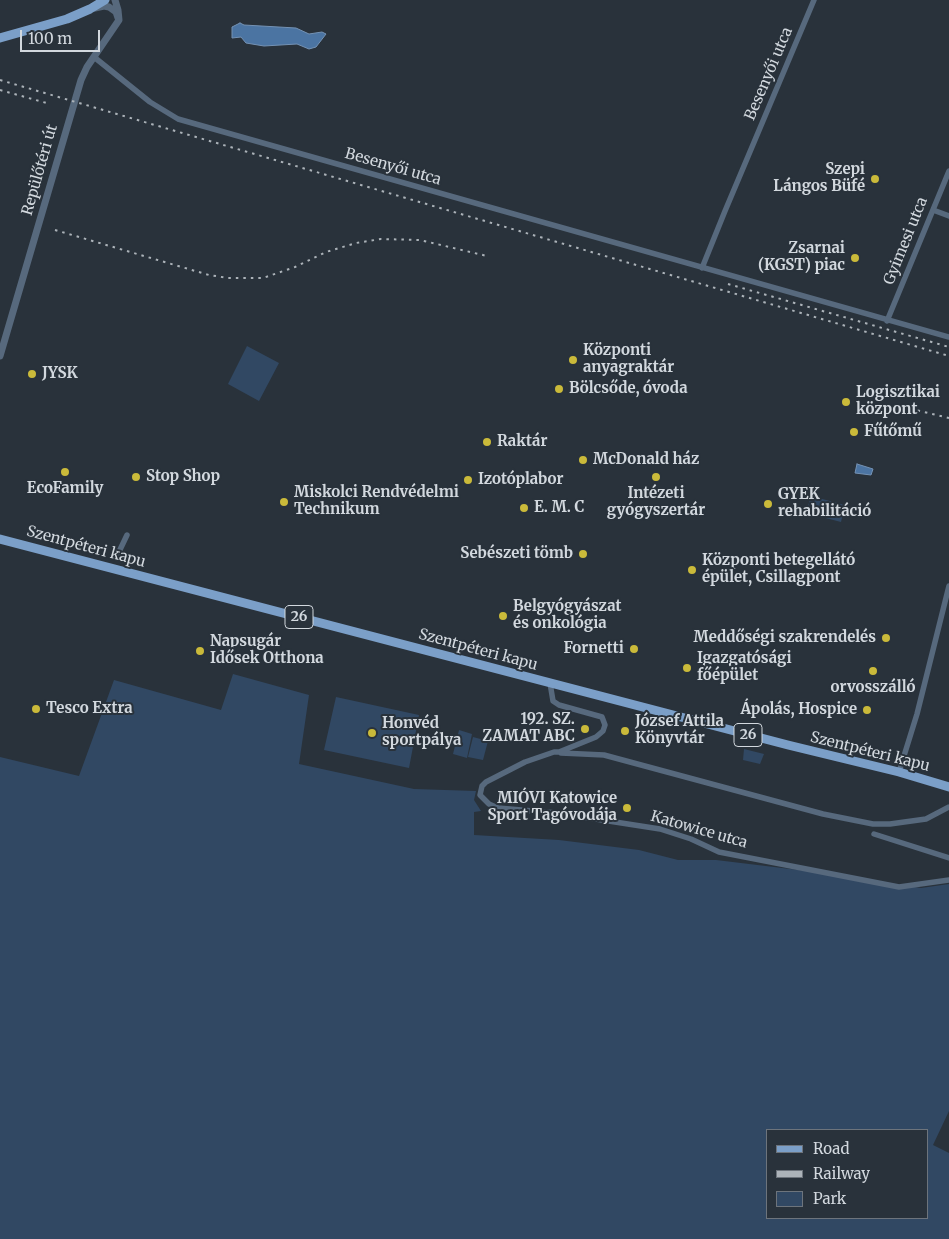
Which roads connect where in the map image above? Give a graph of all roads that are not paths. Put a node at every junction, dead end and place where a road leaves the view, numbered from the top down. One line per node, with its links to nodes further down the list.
1 (104, 0): 4 (main road)
2 (115, 0): 5 (street)
3 (814, 0): 11 (street, Besenyői utca)
4 (82, 13): 5 (street); 6 (main road)
5 (119, 20): 7 (street, Repülőtéri út)
6 (0, 38)
7 (94, 56): 11 (street, Besenyői utca); 14 (street, Repülőtéri út)
8 (949, 171): 9 (street, Gyimesi utca)
9 (933, 210): 10 (street); 12 (street, Gyimesi utca)
10 (949, 216)
11 (702, 268): 12 (street, Besenyői utca)
12 (887, 321): 13 (street, Besenyői utca)
13 (949, 336)
14 (0, 356)
15 (128, 534): 17 (street)
16 (0, 539): 19 (main road, Szentpéteri kapu / 26)
17 (117, 556)
18 (949, 586): 23 (street)
19 (550, 683): 20 (street, Katowice utca); 23 (main road, Szentpéteri kapu / 26)
20 (587, 740): 21 (street, Katowice utca); 22 (street)
21 (559, 752): 22 (street, Katowice utca); 28 (street, Katowice utca)
22 (588, 754): 25 (street, Katowice utca)
23 (899, 772): 24 (main road, Szentpéteri kapu / 26)
24 (949, 787)
25 (949, 807)
26 (874, 834): 27 (street)
27 (949, 858)
28 (949, 880)

